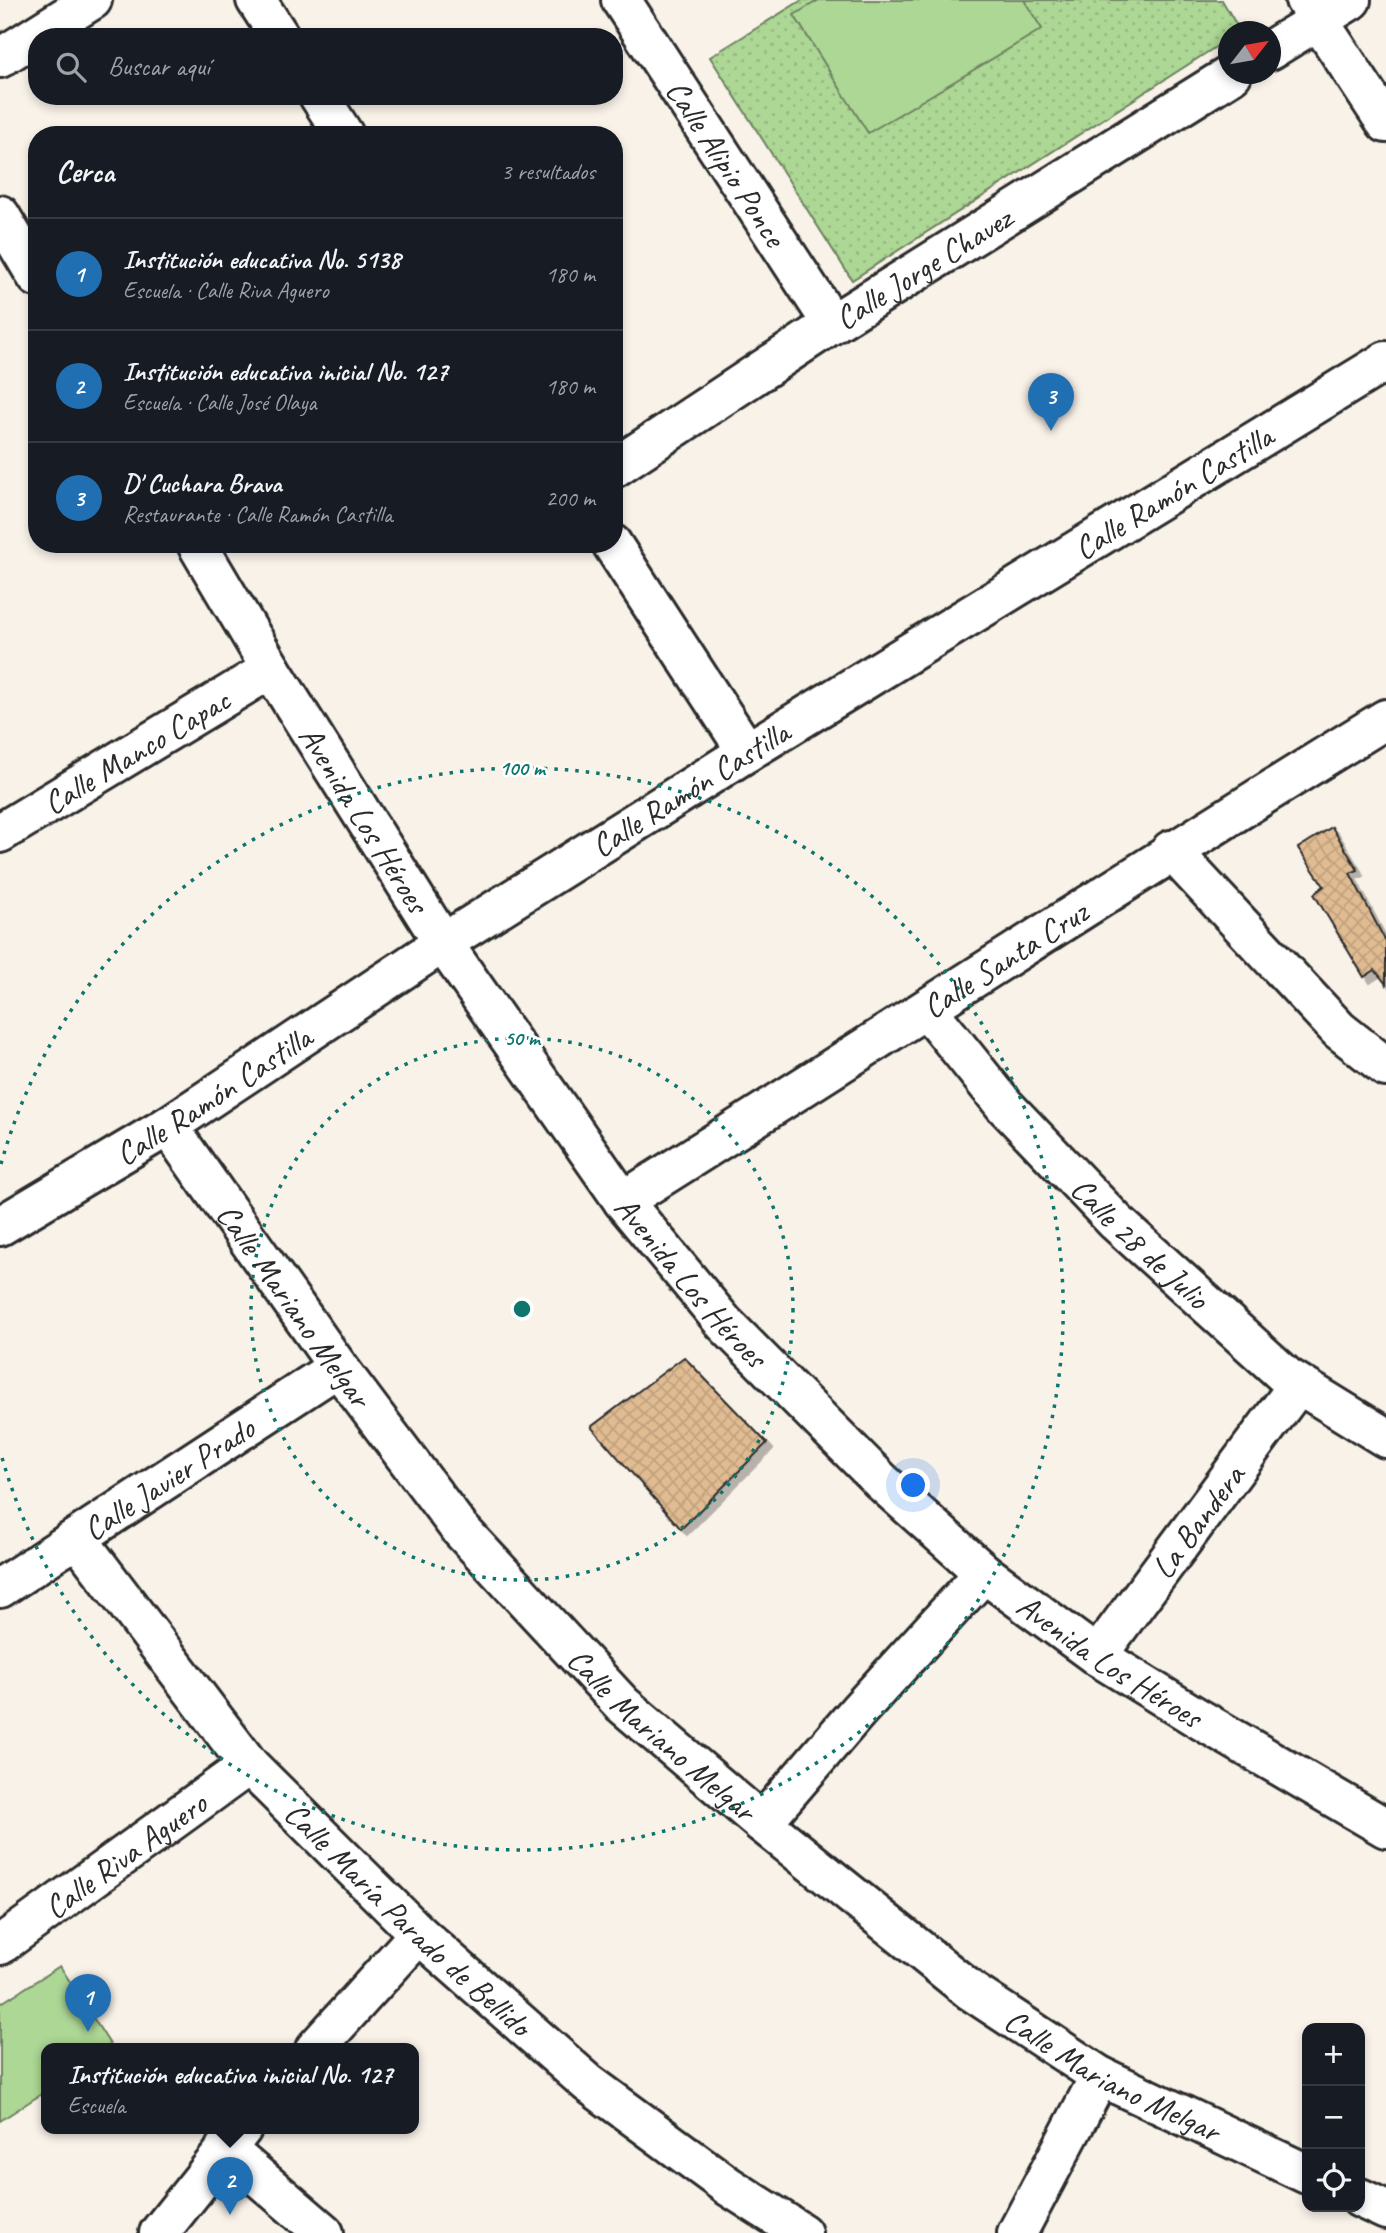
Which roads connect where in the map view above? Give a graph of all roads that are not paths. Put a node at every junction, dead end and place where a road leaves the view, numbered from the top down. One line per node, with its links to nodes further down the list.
1 (92, 0): 6 (street)
2 (256, 0): 7 (street)
3 (621, 0): 17 (street, Calle Alipio Ponce)
4 (1351, 0): 5 (street)
5 (1311, 10): 8 (street); 13 (street)
6 (48, 28)
7 (274, 28)
8 (1281, 39)
9 (28, 40): 10 (street)
10 (0, 58)
11 (1218, 83): 17 (street, Calle Jorge Chavez)
12 (325, 105): 14 (street)
13 (1386, 123)
14 (339, 126)
15 (0, 215): 16 (street)
16 (28, 262)
17 (832, 324): 19 (street, Calle Jorge Chavez)
18 (1386, 361): 24 (street, Calle Ramón Castilla)
19 (623, 462)
20 (202, 553): 22 (street, Avenida Los Héroes)
21 (618, 553): 24 (street)
22 (271, 669): 25 (street, Calle Manco Capac); 27 (street, Avenida Los Héroes)
23 (1386, 719): 26 (street, Calle Santa Cruz)
24 (747, 752): 27 (street, Calle Ramón Castilla)
25 (0, 833)
26 (1171, 850): 28 (street, Calle Santa Cruz); 29 (street)
27 (443, 943): 30 (street, Calle Ramón Castilla); 31 (street, Avenida Los Héroes)
28 (928, 1009): 31 (street, Calle Santa Cruz); 34 (street, Calle 28 de Julio)
29 (1386, 1067)
30 (168, 1126): 32 (street, Calle Ramón Castilla); 33 (street, Calle Mariano Melgar)
31 (623, 1200): 37 (street, Avenida Los Héroes)
32 (0, 1226)
33 (338, 1367): 36 (street, Calle Javier Prado); 41 (street, Calle Mariano Melgar)
34 (1298, 1385): 35 (street, Calle 28 de Julio); 39 (street, La Bandera)
35 (1386, 1438)
36 (77, 1538): 38 (street, Calle Javier Prado); 40 (street, Calle María Parado de Bellido)
37 (984, 1573): 39 (street, Avenida Los Héroes); 41 (street)
38 (0, 1588)
39 (1097, 1656): 42 (street, Avenida Los Héroes)
40 (249, 1765): 43 (street, Calle María Parado de Bellido); 44 (street, Calle Riva Aguero)
41 (762, 1823): 46 (street, Calle Mariano Melgar)
42 (1386, 1828)
43 (419, 1934): 45 (street); 53 (street, Calle María Parado de Bellido)
44 (0, 1945)
45 (320, 2043)
46 (1100, 2076): 48 (street, Calle Mariano Melgar); 54 (street)
47 (233, 2139): 51 (street); 52 (street)
48 (1302, 2172)
49 (1365, 2200): 50 (street)
50 (1386, 2210)
51 (159, 2233)
52 (324, 2233)
53 (802, 2233)
54 (1017, 2233)

